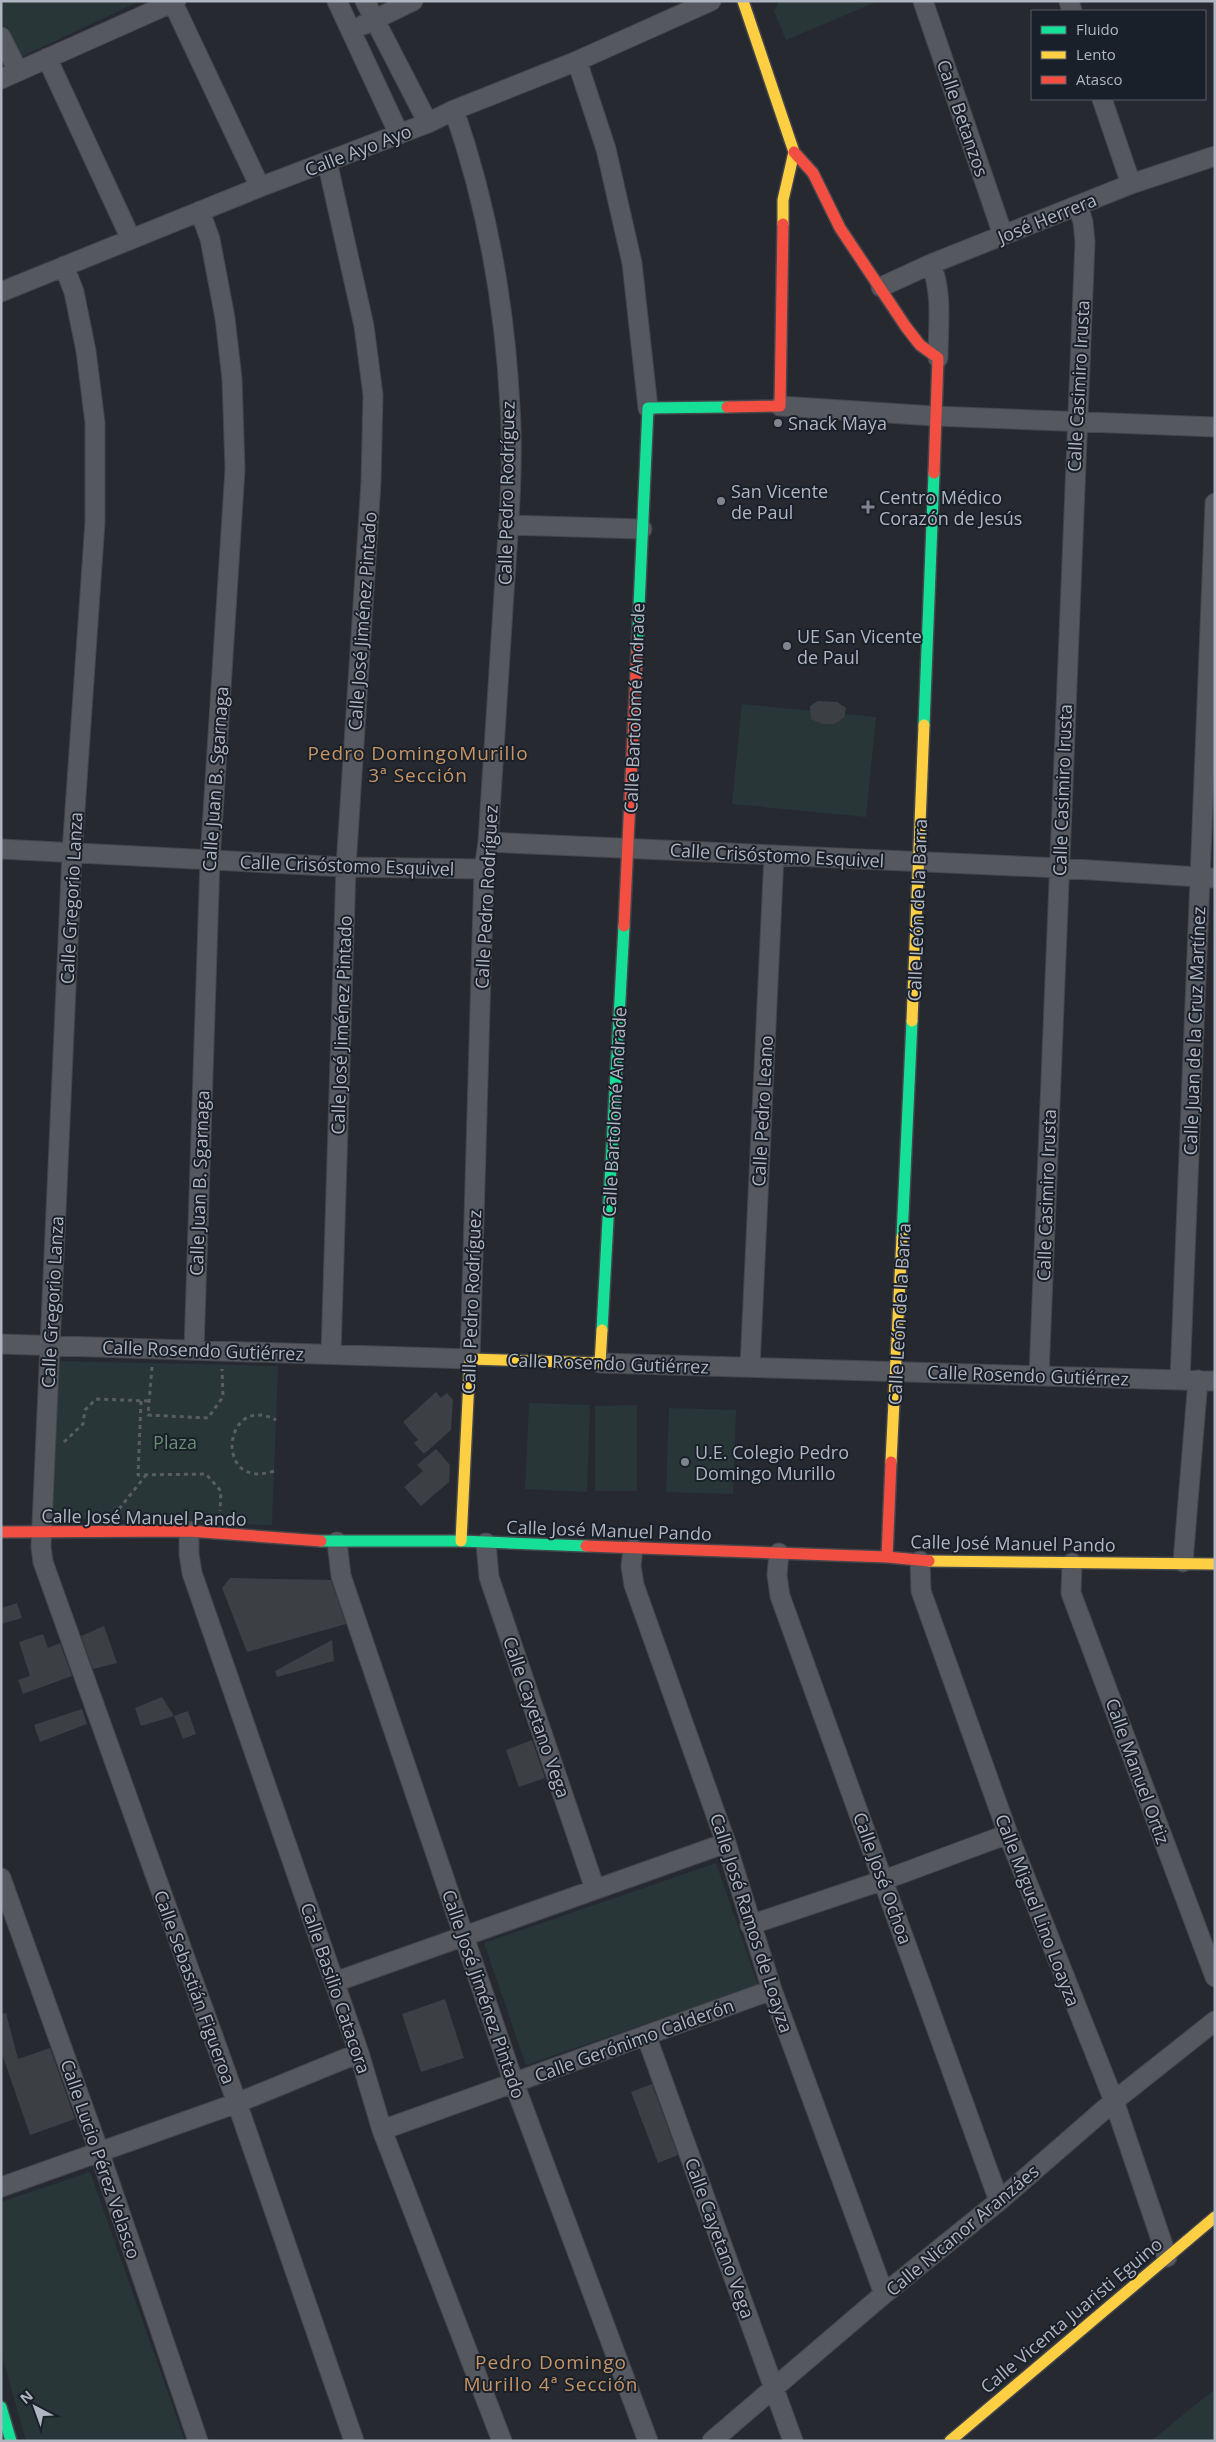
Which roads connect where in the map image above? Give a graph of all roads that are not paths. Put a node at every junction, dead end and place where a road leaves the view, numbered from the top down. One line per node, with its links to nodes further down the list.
1 (337, 1): 9 (street)
2 (365, 1): 8 (street)
3 (413, 1): 8 (street)
4 (711, 1): 12 (street, Calle Ayo Ayo)
5 (744, 1): 18 (street)
6 (923, 1): 25 (street, Calle Betanzos)
7 (174, 2): 11 (street); 22 (street)
8 (374, 20): 9 (street); 16 (street)
9 (350, 30): 17 (street)
10 (1, 37): 13 (street)
11 (47, 58): 13 (street); 26 (street)
12 (578, 61): 15 (street, Calle Ayo Ayo); 33 (street, Calle Bartolomé Andrade)
13 (10, 75)
14 (1102, 100): 21 (street)
15 (454, 110): 16 (street, Calle Ayo Ayo); 38 (street, Calle Pedro Rodríguez)
16 (428, 123): 17 (street, Calle Ayo Ayo)
17 (400, 134): 20 (street, Calle Ayo Ayo)
18 (794, 152): 29 (street); 32 (street)
19 (1215, 156): 21 (street, José Herrera)
20 (327, 161): 22 (street, Calle Ayo Ayo); 47 (street, Calle José Jiménez Pintado)
21 (1132, 184): 23 (street, José Herrera)
22 (260, 187): 24 (street, Calle Ayo Ayo)
23 (1078, 206): 25 (street, José Herrera); 35 (street, Calle Casimiro Irusta)
24 (200, 211): 26 (street, Calle Ayo Ayo); 45 (street, Calle Juan B. Sgarnaga)
25 (1003, 235): 27 (street, José Herrera)
26 (131, 239): 28 (street, Calle Ayo Ayo)
27 (931, 264): 29 (street, José Herrera); 31 (street, Calle León de la Barra)
28 (64, 266): 30 (street, Calle Ayo Ayo); 43 (street, Calle Gregorio Lanza)
29 (881, 287): 31 (street)
30 (1, 292)
31 (938, 358): 34 (street, Calle León de la Barra)
32 (780, 406): 33 (street); 34 (street)
33 (648, 408): 39 (street, Calle Bartolomé Andrade)
34 (934, 416): 35 (street); 46 (street, Calle León de la Barra)
35 (1076, 420): 36 (street); 48 (street, Calle Casimiro Irusta)
36 (1215, 427)
37 (1215, 503): 50 (street, Calle Juan de la Cruz Martínez)
38 (508, 525): 39 (street); 40 (street, Calle Pedro Rodríguez)
39 (642, 529): 41 (street, Calle Bartolomé Andrade)
40 (488, 842): 41 (street, Calle Crisóstomo Esquivel); 49 (street, Calle Pedro Rodríguez)
41 (628, 848): 44 (street, Calle Crisóstomo Esquivel); 56 (street, Calle Bartolomé Andrade)
42 (1, 849): 43 (street, Calle Crisóstomo Esquivel)
43 (72, 853): 45 (street, Calle Crisóstomo Esquivel); 52 (street, Calle Gregorio Lanza)
44 (774, 855): 46 (street, Calle Crisóstomo Esquivel); 57 (street, Calle Pedro Leano)
45 (210, 860): 47 (street, Calle Crisóstomo Esquivel); 53 (street, Calle Juan B. Sgarnaga)
46 (919, 861): 48 (street, Calle Crisóstomo Esquivel); 58 (street, Calle León de la Barra)
47 (346, 866): 49 (street, Calle Crisóstomo Esquivel); 54 (street, Calle José Jiménez Pintado)
48 (1059, 868): 50 (street, Calle Crisóstomo Esquivel); 59 (street, Calle Casimiro Irusta)
49 (484, 869): 55 (street, Calle Pedro Rodríguez)
50 (1208, 877): 60 (street, Calle Juan de la Cruz Martínez)
51 (1, 1344): 52 (street, Calle Rosendo Gutiérrez)
52 (50, 1346): 53 (street, Calle Rosendo Gutiérrez); 63 (street, Calle Gregorio Lanza)
53 (194, 1350): 54 (street, Calle Rosendo Gutiérrez)
54 (331, 1354): 55 (street, Calle Rosendo Gutiérrez)
55 (470, 1359): 56 (street, Calle Rosendo Gutiérrez); 64 (street, Calle Pedro Rodríguez)
56 (600, 1363): 57 (street, Calle Rosendo Gutiérrez)
57 (750, 1368): 58 (street, Calle Rosendo Gutiérrez)
58 (897, 1372): 59 (street, Calle Rosendo Gutiérrez); 69 (street, Calle León de la Barra)
59 (1039, 1375): 60 (street, Calle Rosendo Gutiérrez)
60 (1198, 1380): 71 (street, Calle Juan de la Cruz Martínez)
61 (189, 1531): 63 (street, Calle José Manuel Pando); 65 (street, Calle José Manuel Pando); 82 (street, Calle Basilio Catacora)
62 (1, 1532): 63 (street, Calle José Manuel Pando)
63 (42, 1533): 89 (street, Calle Sebastián Figueroa)
64 (461, 1541): 65 (street, Calle José Manuel Pando); 66 (street, Calle José Manuel Pando)
65 (337, 1542): 80 (street, Calle José Jiménez Pintado)
66 (486, 1544): 67 (street, Calle José Manuel Pando); 78 (street, Calle Cayetano Vega)
67 (633, 1549): 68 (street, Calle José Manuel Pando); 75 (street, Calle José Ramos de Loayza)
68 (779, 1553): 69 (street, Calle José Manuel Pando); 77 (street, Calle José Ochoa)
69 (887, 1557): 70 (street, Calle José Manuel Pando)
70 (920, 1561): 72 (street, Calle José Manuel Pando); 74 (street, Calle Miguel Lino Loayza)
71 (1182, 1562): 72 (street, Calle José Manuel Pando); 73 (street, Calle José Manuel Pando)
72 (1072, 1563): 81 (street, Calle Manuel Ortiz)
73 (1215, 1564)
74 (1008, 1834): 77 (street); 88 (street, Calle Miguel Lino Loayza)
75 (726, 1843): 78 (street); 79 (street, Calle José Ramos de Loayza)
76 (1, 1878): 91 (street, Calle Lucio Pérez Velasco)
77 (884, 1880): 79 (street); 93 (street, Calle José Ochoa)
78 (595, 1889): 80 (street)
79 (750, 1925): 83 (street, Calle José Ramos de Loayza)
80 (463, 1936): 82 (street); 87 (street, Calle José Jiménez Pintado)
81 (1215, 1978)
82 (335, 1982): 86 (street, Calle Basilio Catacora)
83 (772, 1990): 85 (street, Calle Gerónimo Calderón); 96 (street, Calle José Ramos de Loayza)
84 (1215, 2021): 88 (street, Calle Nicanor Aranzáes)
85 (646, 2035): 87 (street, Calle Gerónimo Calderón); 97 (street, Calle Cayetano Vega)
86 (359, 2053): 89 (street); 90 (street, Calle Basilio Catacora)
87 (514, 2083): 90 (street, Calle Gerónimo Calderón); 103 (street, Calle José Jiménez Pintado)
88 (1114, 2101): 93 (street, Calle Nicanor Aranzáes); 95 (street, Calle Miguel Lino Loayza)
89 (237, 2103): 91 (street); 101 (street, Calle Sebastián Figueroa)
90 (382, 2130): 102 (street, Calle Basilio Catacora)
91 (100, 2154): 92 (street); 100 (street, Calle Lucio Pérez Velasco)
92 (1, 2187)
93 (999, 2202): 96 (street, Calle Nicanor Aranzáes)
94 (1215, 2217): 95 (street, Calle Vicenta Juaristi Eguino)
95 (1166, 2257): 106 (street, Calle Vicenta Juaristi Eguino)
96 (884, 2294): 97 (street, Calle Nicanor Aranzáes)
97 (774, 2387): 104 (street, Calle Nicanor Aranzáes); 105 (street, Calle Cayetano Vega)
98 (1, 2407): 99 (street)
99 (11, 2441)
100 (198, 2441)
101 (354, 2441)
102 (502, 2441)
103 (648, 2441)
104 (712, 2441)
105 (794, 2441)
106 (950, 2441)

